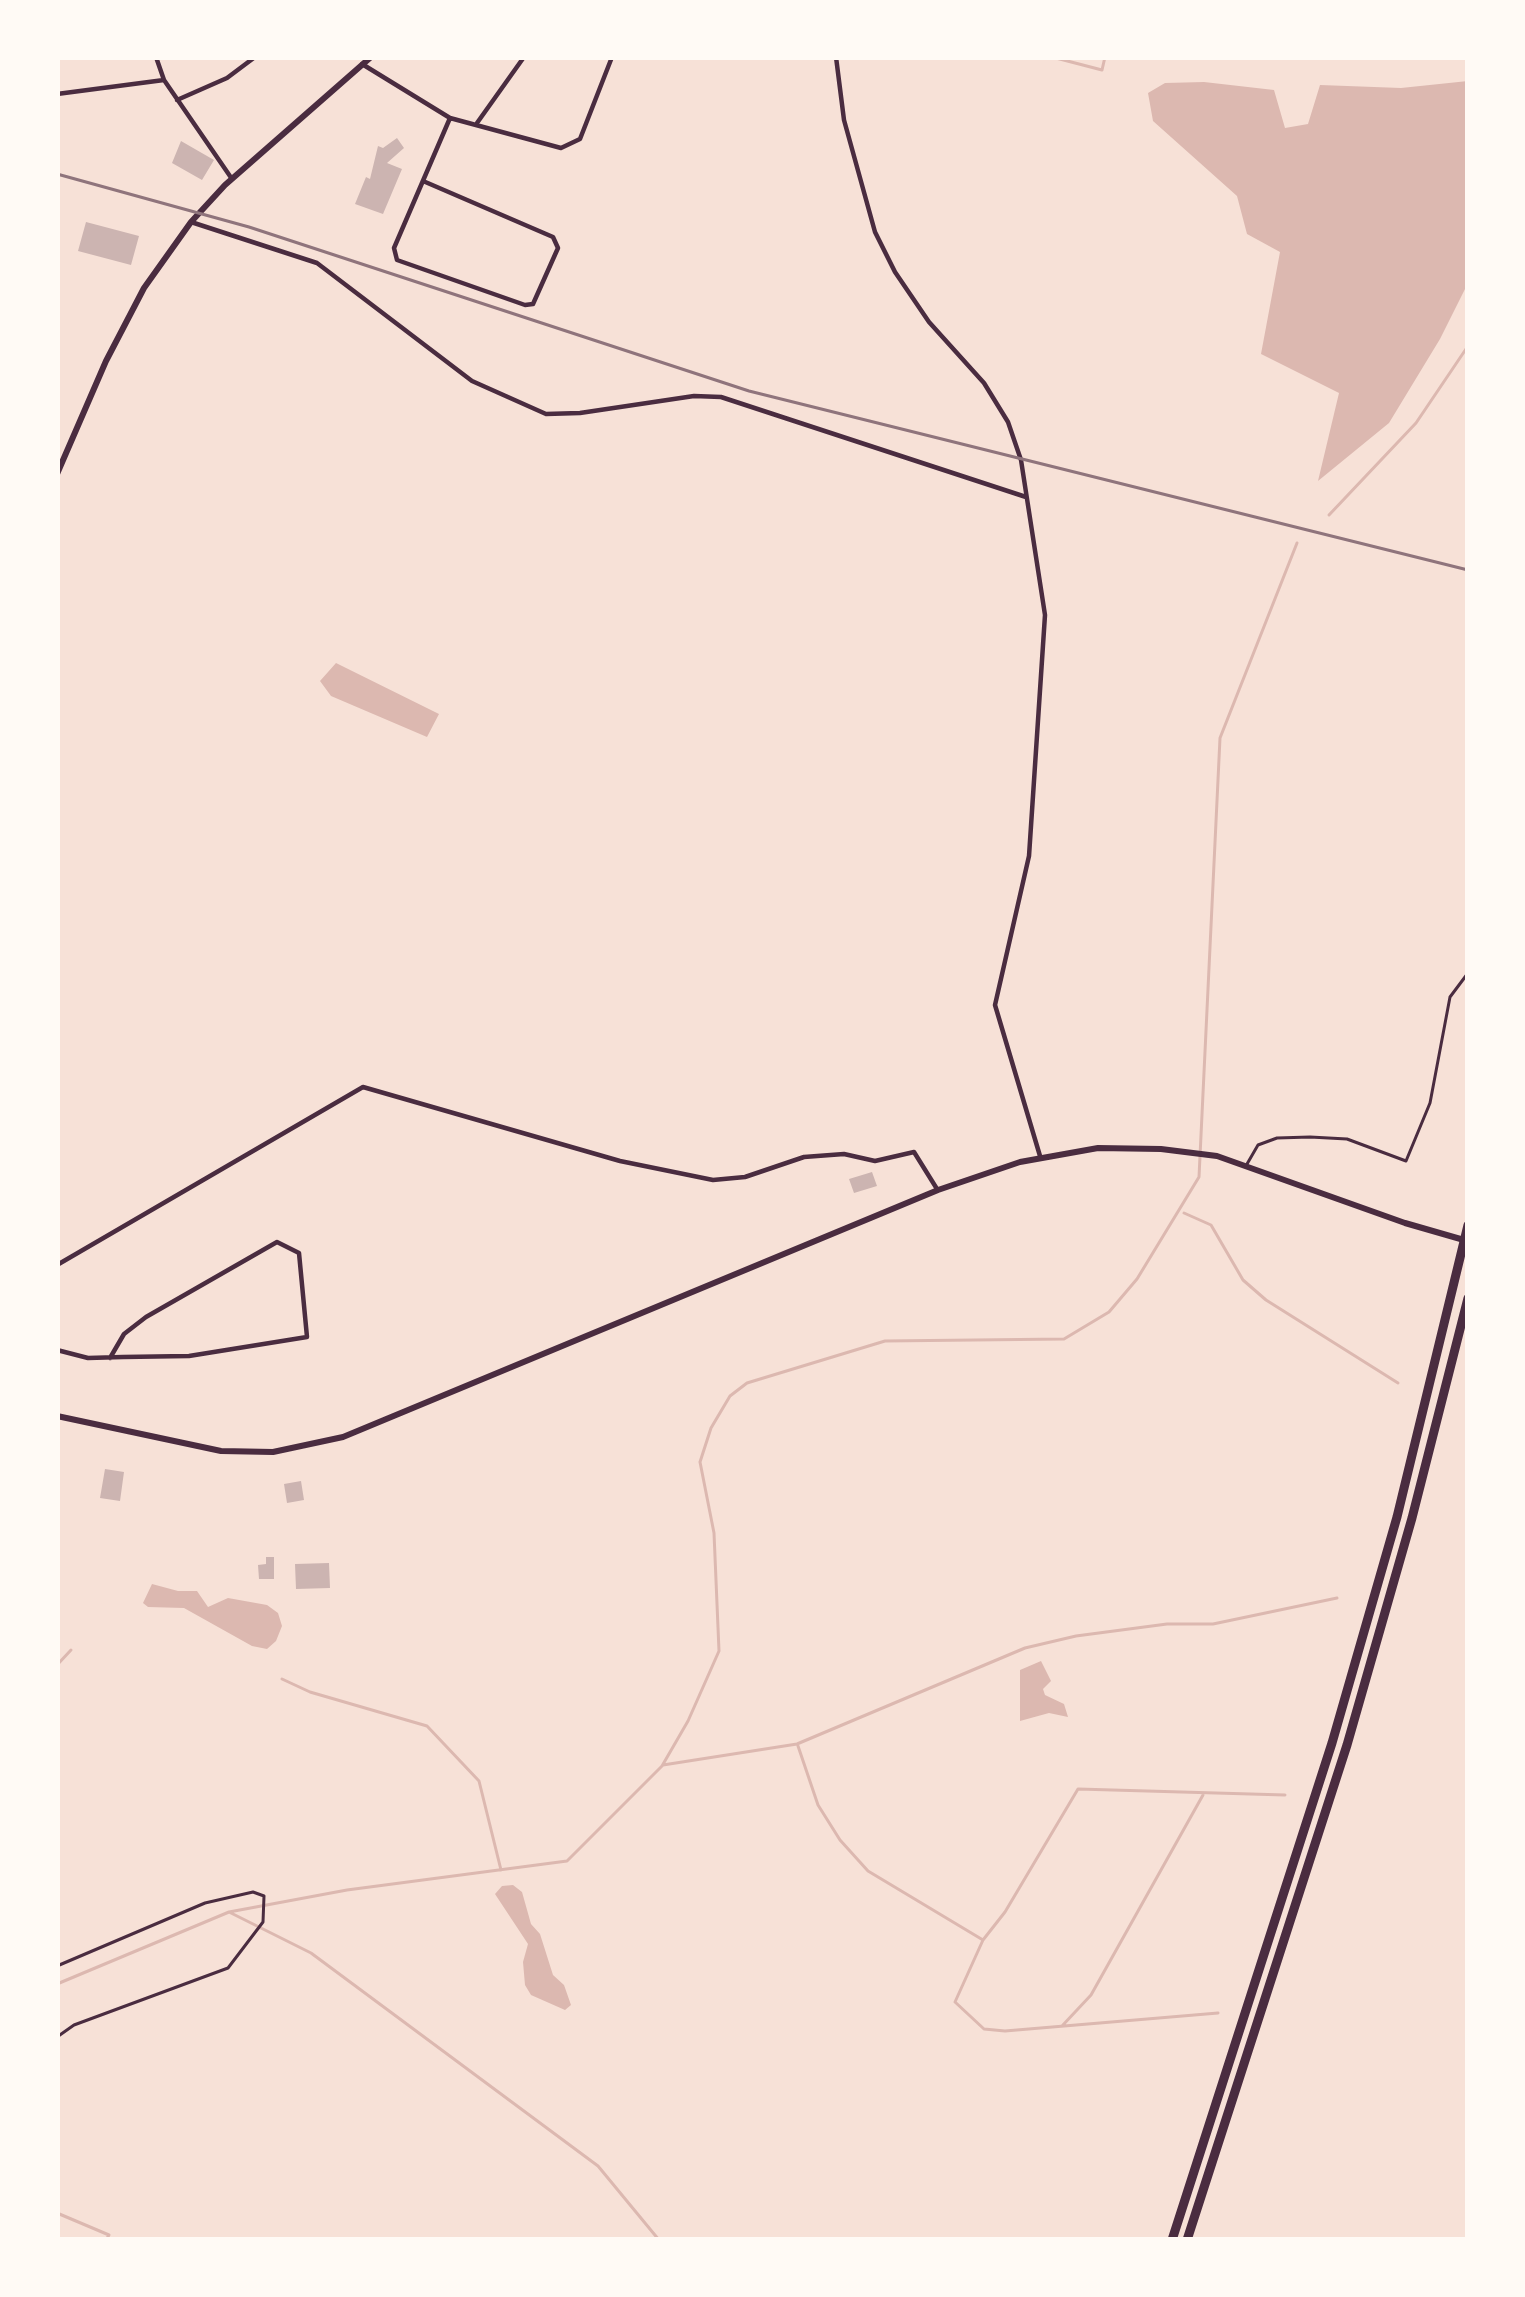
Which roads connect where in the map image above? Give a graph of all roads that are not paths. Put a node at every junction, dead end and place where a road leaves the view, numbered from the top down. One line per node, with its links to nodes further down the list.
1 (156, 57): 8 (street)
2 (254, 57): 10 (street)
3 (371, 57): 7 (main road)
4 (524, 57): 12 (street)
5 (612, 57): 12 (street)
6 (836, 57): 17 (street)
7 (362, 64): 11 (street); 13 (main road)
8 (164, 80): 9 (street); 10 (street)
9 (57, 94)
10 (177, 100): 13 (street)
11 (450, 118): 12 (street); 14 (street)
12 (477, 123)
13 (232, 178): 15 (main road)
14 (423, 181): 14 (street)
15 (191, 222): 16 (main road); 17 (street)
16 (57, 474)
17 (1026, 497): 19 (street)
18 (1468, 973): 20 (lane)
19 (1040, 1156): 20 (main road); 21 (main road)
20 (1246, 1165): 23 (main road)
21 (938, 1190): 24 (street); 28 (main road)
22 (1468, 1225): 29 (highway)
23 (1468, 1241)
24 (57, 1265)
25 (1468, 1298): 30 (highway)
26 (57, 1351): 27 (street)
27 (110, 1358): 27 (street)
28 (57, 1416)
29 (1172, 2240)
30 (1187, 2240)

